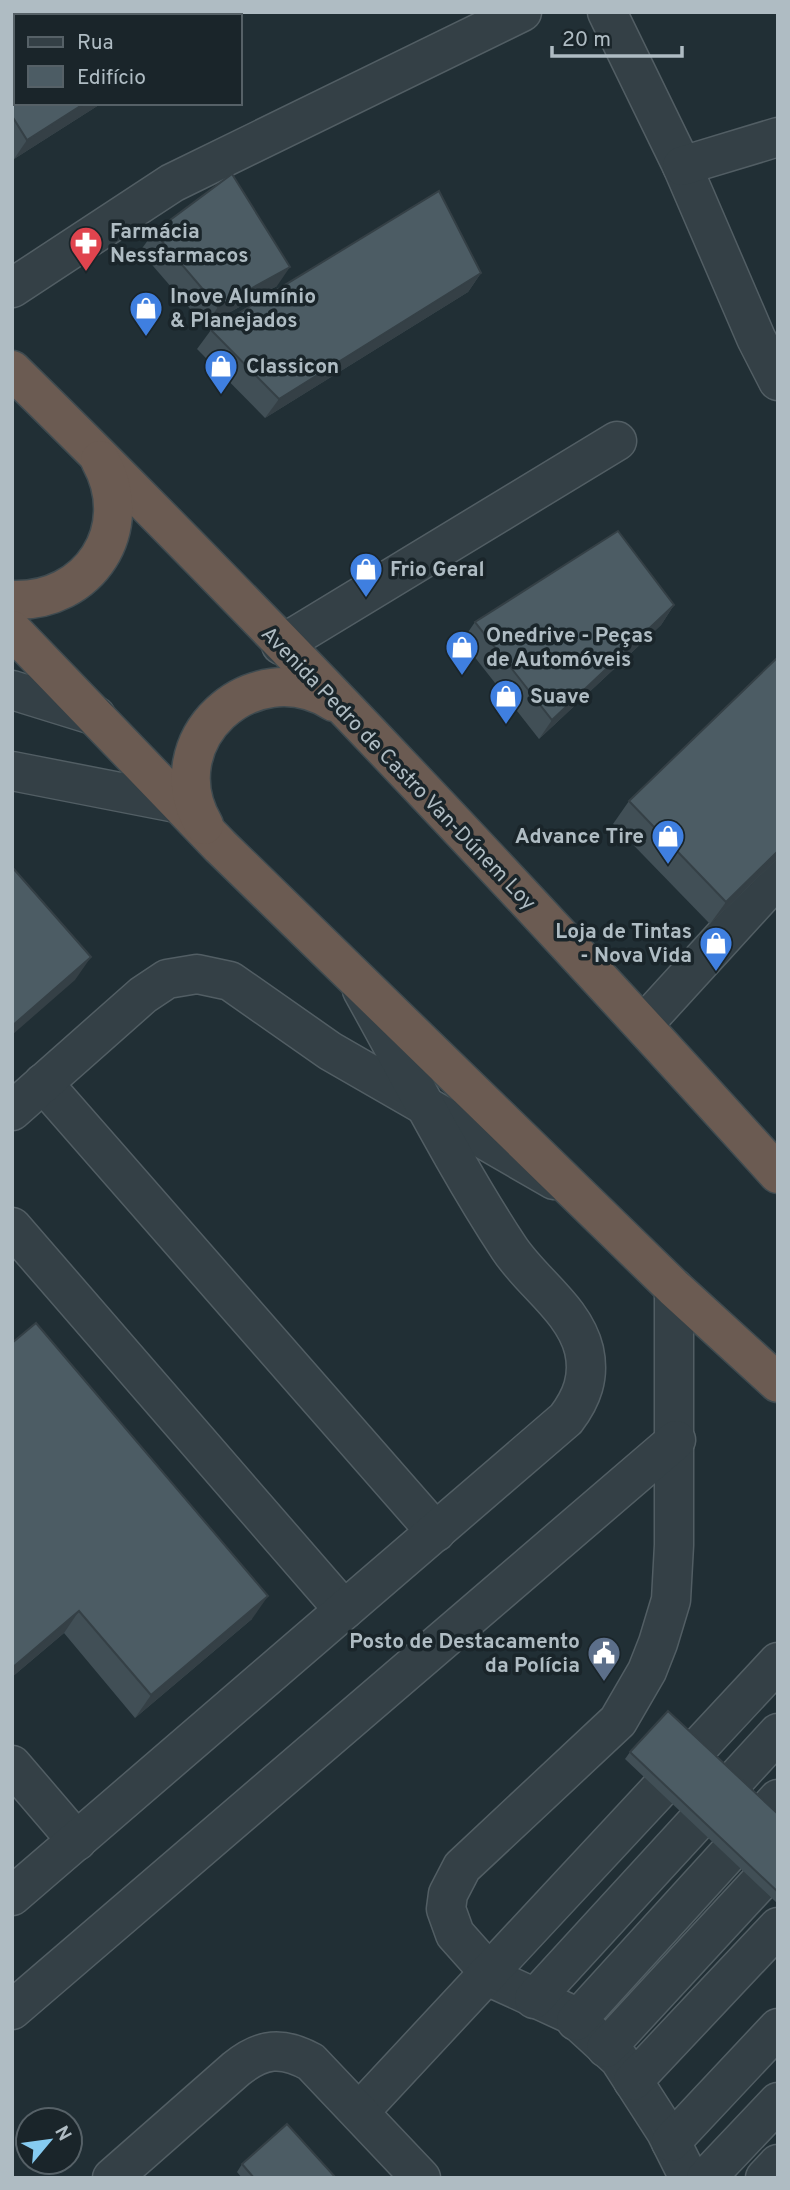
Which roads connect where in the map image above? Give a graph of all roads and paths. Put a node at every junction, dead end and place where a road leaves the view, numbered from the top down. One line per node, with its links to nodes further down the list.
1 (522, 12): 5 (street)
2 (607, 12): 4 (street)
3 (778, 137): 4 (street)
4 (682, 166): 7 (street)
5 (12, 288)
6 (12, 370): 9 (highway, Avenida Pedro de Castro Van-Dúnem Loy)
7 (778, 381)
8 (617, 441): 12 (street)
9 (86, 443): 10 (highway); 12 (highway, Avenida Pedro de Castro Van-Dúnem Loy)
10 (12, 600)
11 (12, 630): 15 (highway)
12 (281, 645): 14 (highway, Avenida Pedro de Castro Van-Dúnem Loy)
13 (12, 690): 15 (street)
14 (349, 714): 18 (highway); 21 (highway, Avenida Pedro de Castro Van-Dúnem Loy)
15 (96, 716): 17 (highway)
16 (12, 771): 17 (street)
17 (181, 804): 18 (highway)
18 (220, 846): 20 (highway)
19 (778, 877): 21 (street)
20 (356, 979): 23 (street); 26 (highway)
21 (643, 1025): 25 (highway, Avenida Pedro de Castro Van-Dúnem Loy)
22 (43, 1083): 23 (street); 24 (street); 31 (street)
23 (427, 1107): 26 (street); 31 (street)
24 (12, 1111)
25 (778, 1174)
26 (583, 1197): 28 (highway)
27 (12, 1227): 32 (street)
28 (674, 1288): 29 (highway); 30 (street)
29 (778, 1383)
30 (676, 1440): 42 (street); 44 (street)
31 (436, 1532): 32 (street)
32 (344, 1611): 37 (street)
33 (778, 1662): 42 (street)
34 (778, 1733): 43 (street)
35 (12, 1765): 37 (street)
36 (778, 1799): 45 (street)
37 (77, 1840): 39 (street)
38 (778, 1862): 47 (street)
39 (12, 1896)
40 (778, 1927): 48 (street)
41 (778, 1965): 48 (street)
42 (490, 1974): 43 (street); 50 (street)
43 (534, 1999): 45 (street)
44 (12, 2010)
45 (576, 2021): 47 (street)
46 (778, 2028): 51 (street)
47 (606, 2048): 48 (street)
48 (641, 2093): 51 (street)
49 (778, 2102): 56 (street)
50 (360, 2110): 53 (street); 54 (street)
51 (671, 2142): 55 (street)
52 (778, 2164): 57 (street)
53 (112, 2178)
54 (421, 2178)
55 (689, 2178)
56 (706, 2178)
57 (765, 2178)

